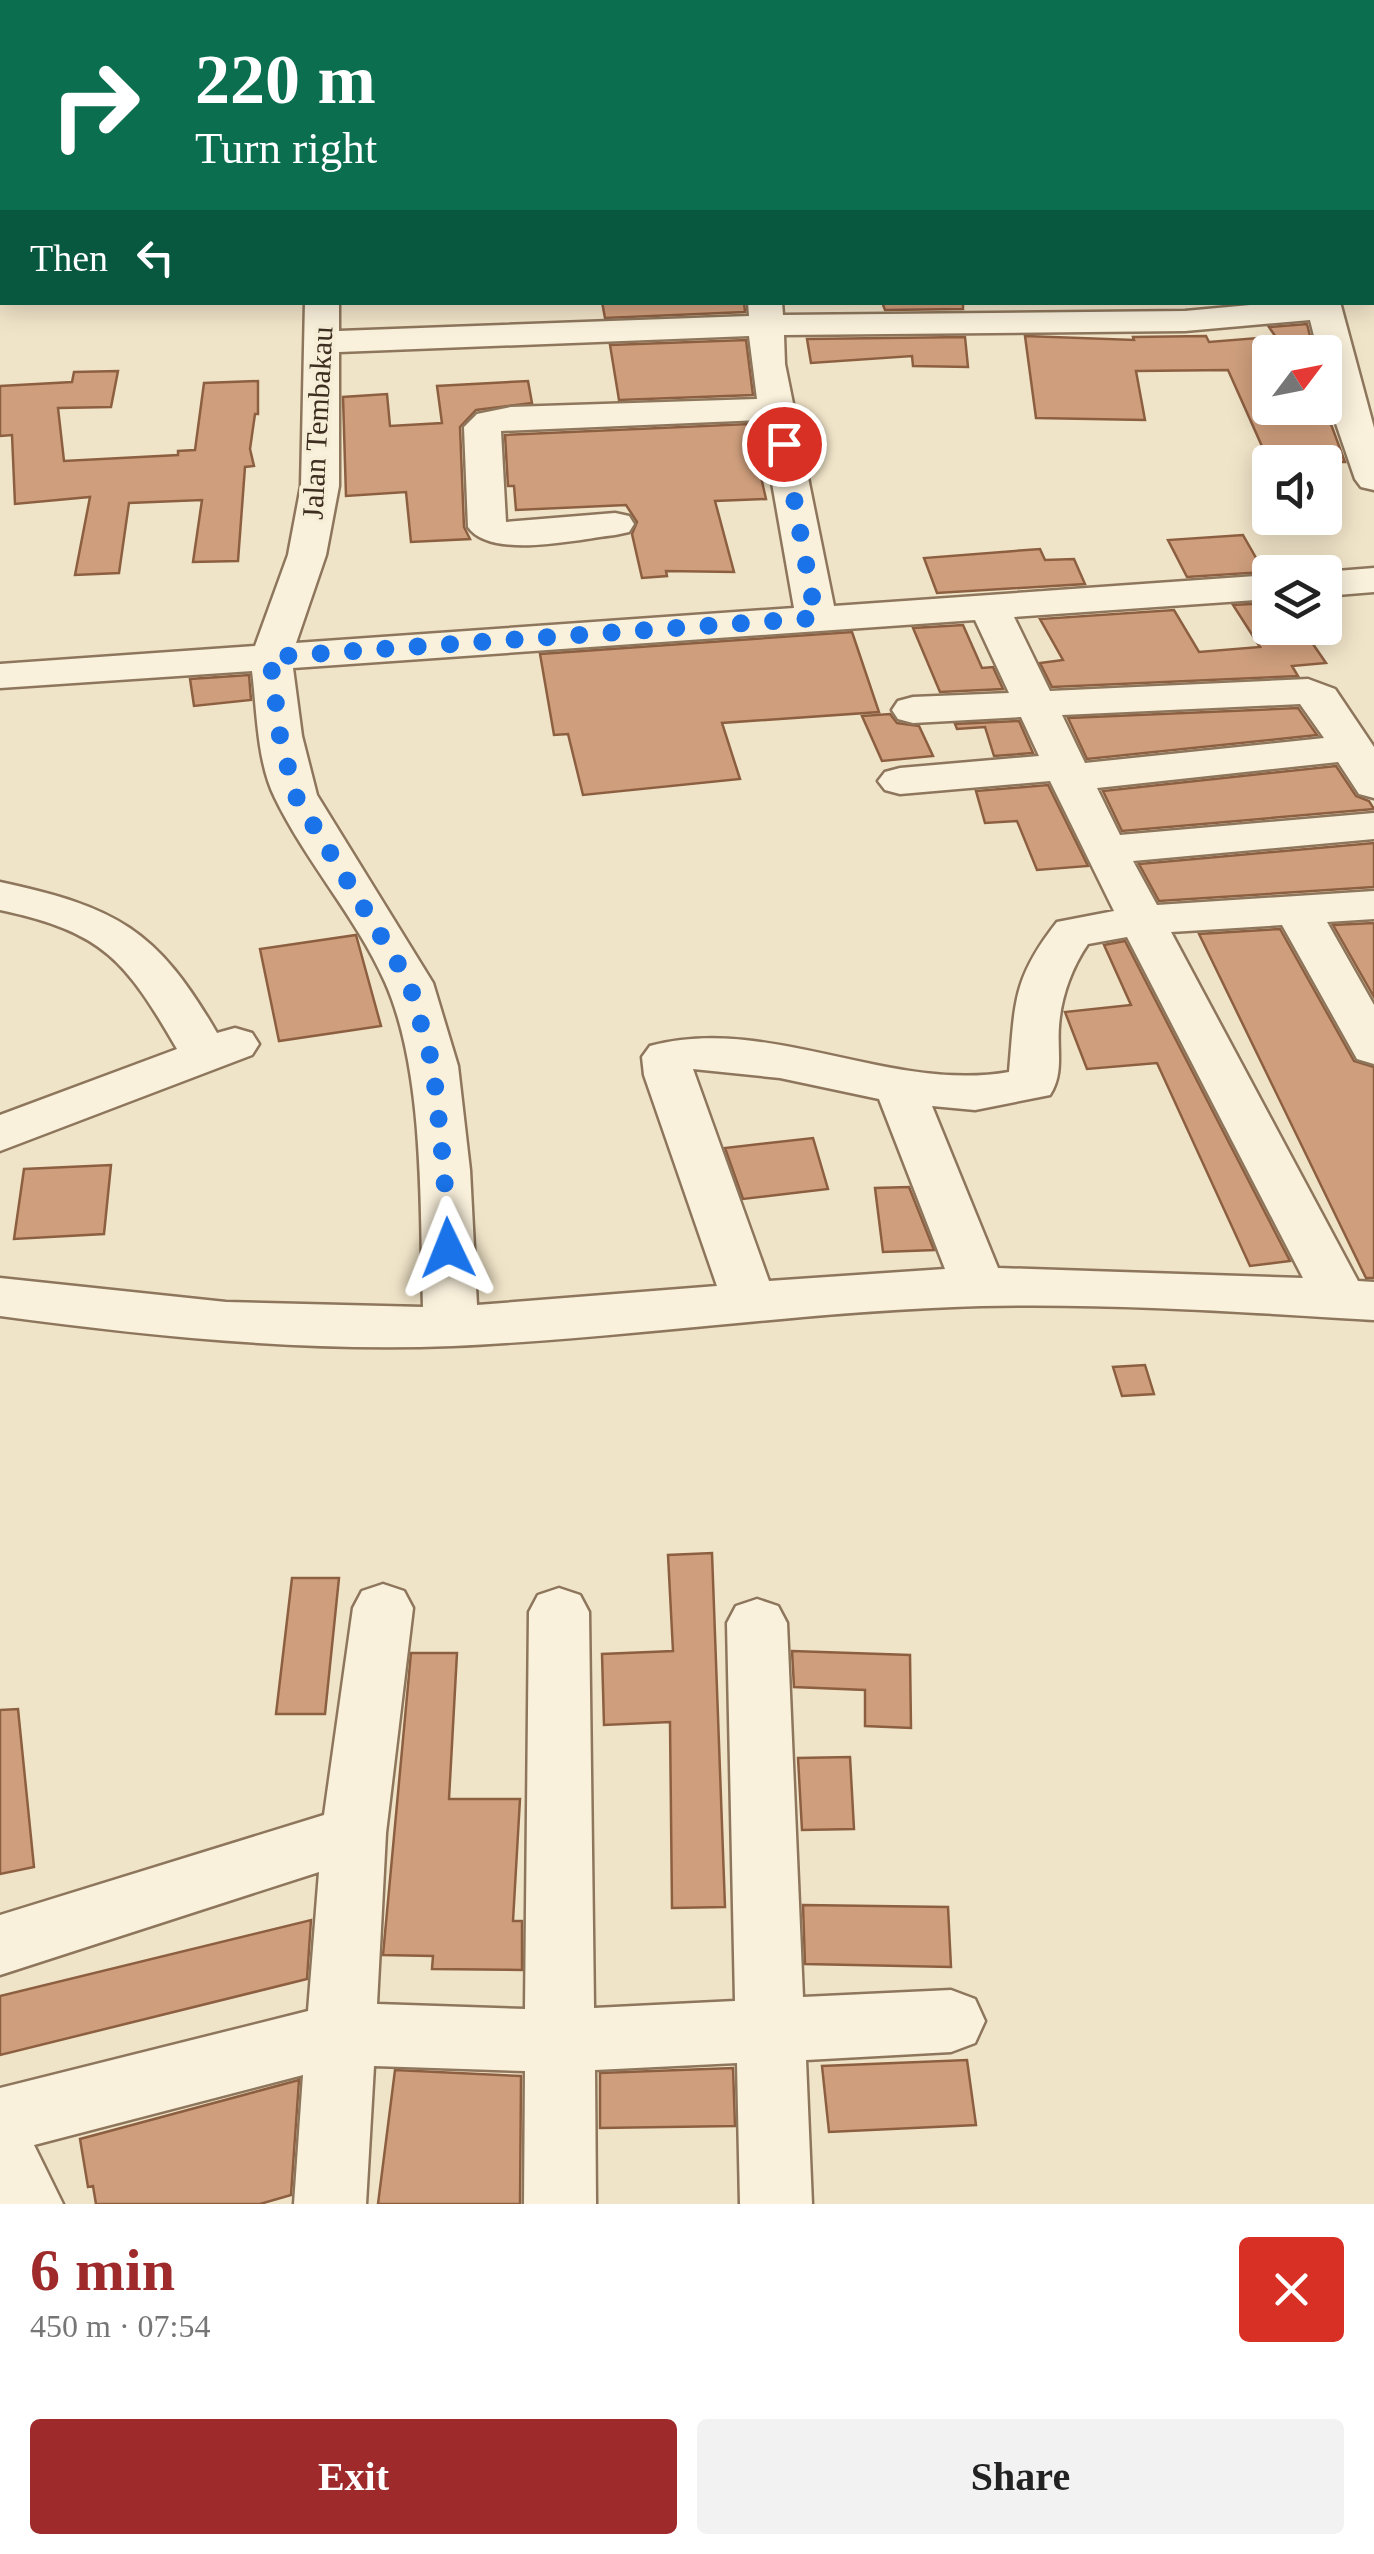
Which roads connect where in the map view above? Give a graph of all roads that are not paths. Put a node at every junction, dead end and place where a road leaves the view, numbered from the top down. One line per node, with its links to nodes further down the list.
1 (322, 305): 4 (street, Jalan Tembakau)
2 (1324, 306): 3 (street); 5 (street)
3 (764, 314): 4 (street); 6 (street)
4 (324, 342): 14 (street, Jalan Tembakau)
5 (1361, 405): 7 (street)
6 (777, 410): 8 (street); 13 (street)
7 (1374, 478)
8 (615, 524)
9 (1374, 580): 10 (street)
10 (1342, 583)
11 (1252, 588): 12 (street)
12 (989, 606): 13 (street); 16 (street)
13 (816, 618): 14 (street)
14 (270, 657): 15 (street); 35 (street)
15 (0, 676)
16 (1035, 703): 17 (street); 18 (street); 19 (street)
17 (912, 710)
18 (1363, 766): 19 (street)
19 (1067, 772): 20 (street); 22 (street)
20 (900, 782)
21 (1374, 826): 22 (street)
22 (1104, 850): 26 (street)
23 (0, 896): 30 (street)
24 (1374, 905): 25 (street)
25 (1297, 910): 26 (street); 27 (street)
26 (1142, 920): 29 (street); 33 (street)
27 (1361, 1001): 28 (street)
28 (1374, 1048)
29 (899, 1087): 31 (street); 34 (street)
30 (0, 1134)
31 (979, 1287): 33 (street); 34 (street)
32 (0, 1297): 35 (street)
33 (1358, 1300)
34 (750, 1304): 35 (street)
35 (451, 1326)
36 (383, 1608): 39 (street)
37 (558, 1612): 44 (street)
38 (757, 1623): 42 (street)
39 (354, 1834): 40 (street); 43 (street)
40 (0, 1944)
41 (951, 2021): 42 (street)
42 (768, 2032): 44 (street); 50 (street)
43 (340, 2034): 44 (street); 45 (street); 48 (street)
44 (558, 2042): 49 (street)
45 (0, 2121)
46 (0, 2152): 47 (street)
47 (27, 2204)
48 (330, 2204)
49 (560, 2204)
50 (776, 2204)

